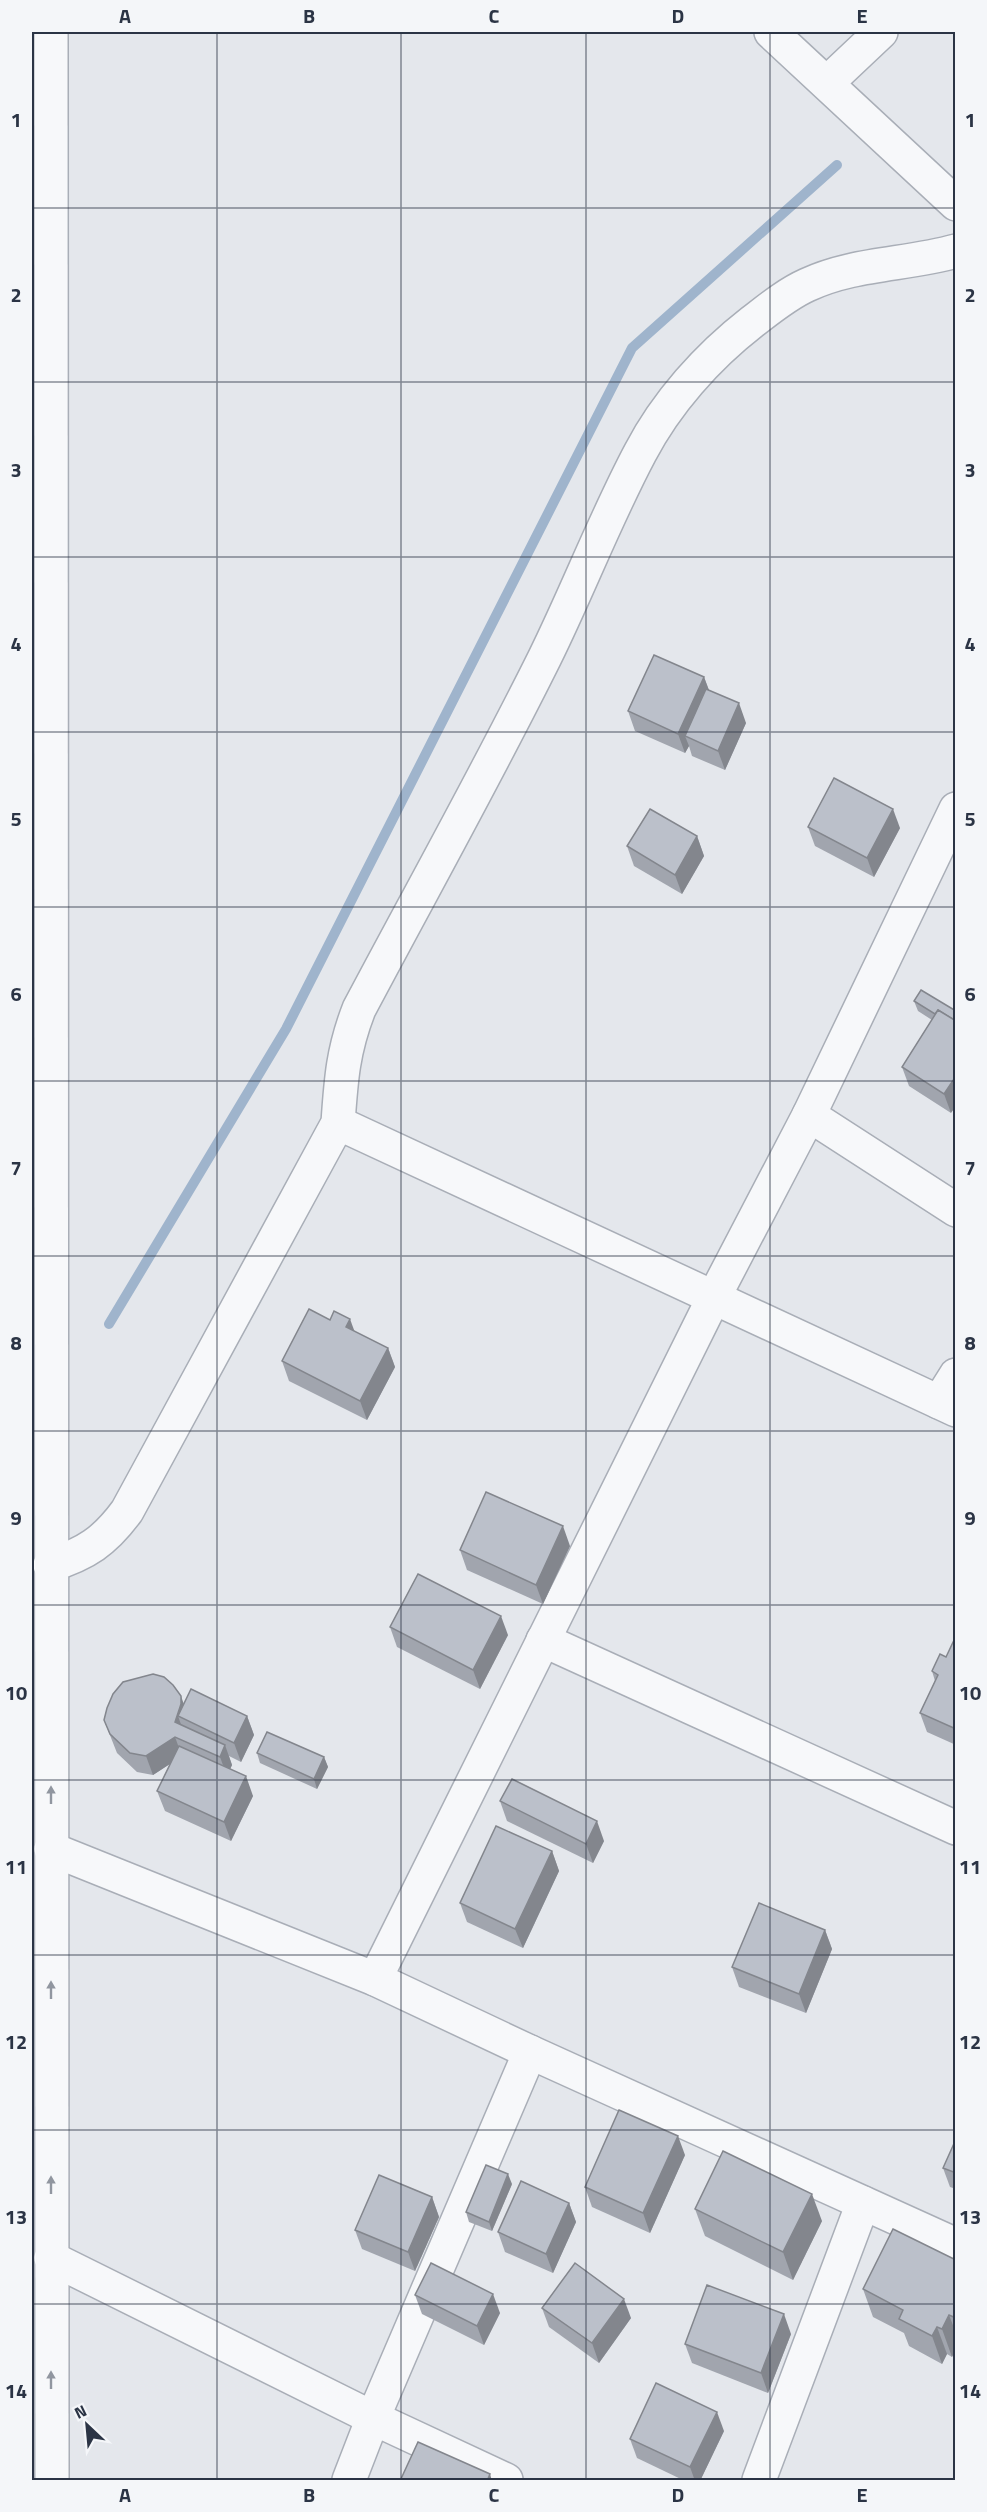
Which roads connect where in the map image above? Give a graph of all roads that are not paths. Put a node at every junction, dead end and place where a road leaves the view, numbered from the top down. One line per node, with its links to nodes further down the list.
1 (51, 32): 13 (street)
2 (771, 32): 4 (street)
3 (881, 32): 4 (street)
4 (828, 82): 5 (street)
5 (956, 204)
6 (956, 250): 9 (street)
7 (956, 809): 8 (street)
8 (809, 1115): 10 (street); 11 (street)
9 (338, 1123): 11 (street); 13 (street)
10 (956, 1210)
11 (714, 1297): 12 (street); 14 (street)
12 (950, 1395)
13 (50, 1565): 16 (street, one-way to 13)
14 (543, 1640): 15 (street); 17 (street)
15 (956, 1828)
16 (51, 1849): 17 (street); 21 (street, one-way to 16)
17 (375, 1979): 18 (street)
18 (530, 2052): 19 (street); 22 (street)
19 (863, 2203): 20 (street); 26 (street)
20 (956, 2245)
21 (51, 2258): 22 (street); 23 (street, one-way to 21)
22 (373, 2418): 24 (street); 25 (street)
23 (52, 2481)
24 (349, 2481)
25 (506, 2481)
26 (759, 2481)

